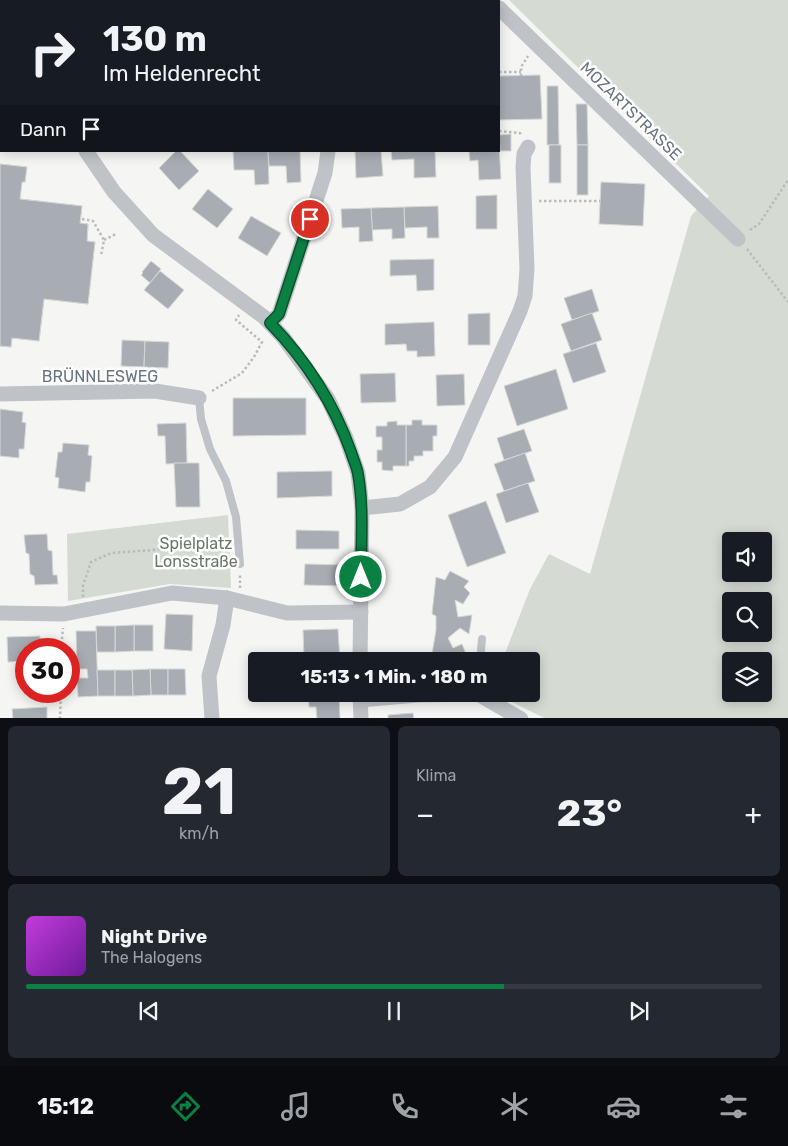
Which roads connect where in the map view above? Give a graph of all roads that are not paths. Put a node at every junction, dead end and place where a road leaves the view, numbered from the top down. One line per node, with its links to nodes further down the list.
1 (500, 9): 5 (street, MOZARTSTRASSE)
2 (528, 147): 9 (street)
3 (87, 152): 6 (street)
4 (328, 152): 6 (street)
5 (738, 239)
6 (270, 323): 9 (street)
7 (0, 394): 8 (street, BRÜNNLESWEG)
8 (200, 398): 10 (lane)
9 (362, 508): 12 (street)
10 (240, 564)
11 (233, 599): 12 (street); 13 (street); 19 (street)
12 (361, 612): 15 (street)
13 (0, 613)
14 (482, 639): 16 (lane)
15 (360, 652)
16 (481, 652)
17 (360, 702): 20 (street)
18 (492, 702): 21 (street)
19 (212, 718)
20 (361, 718)
21 (521, 718)

